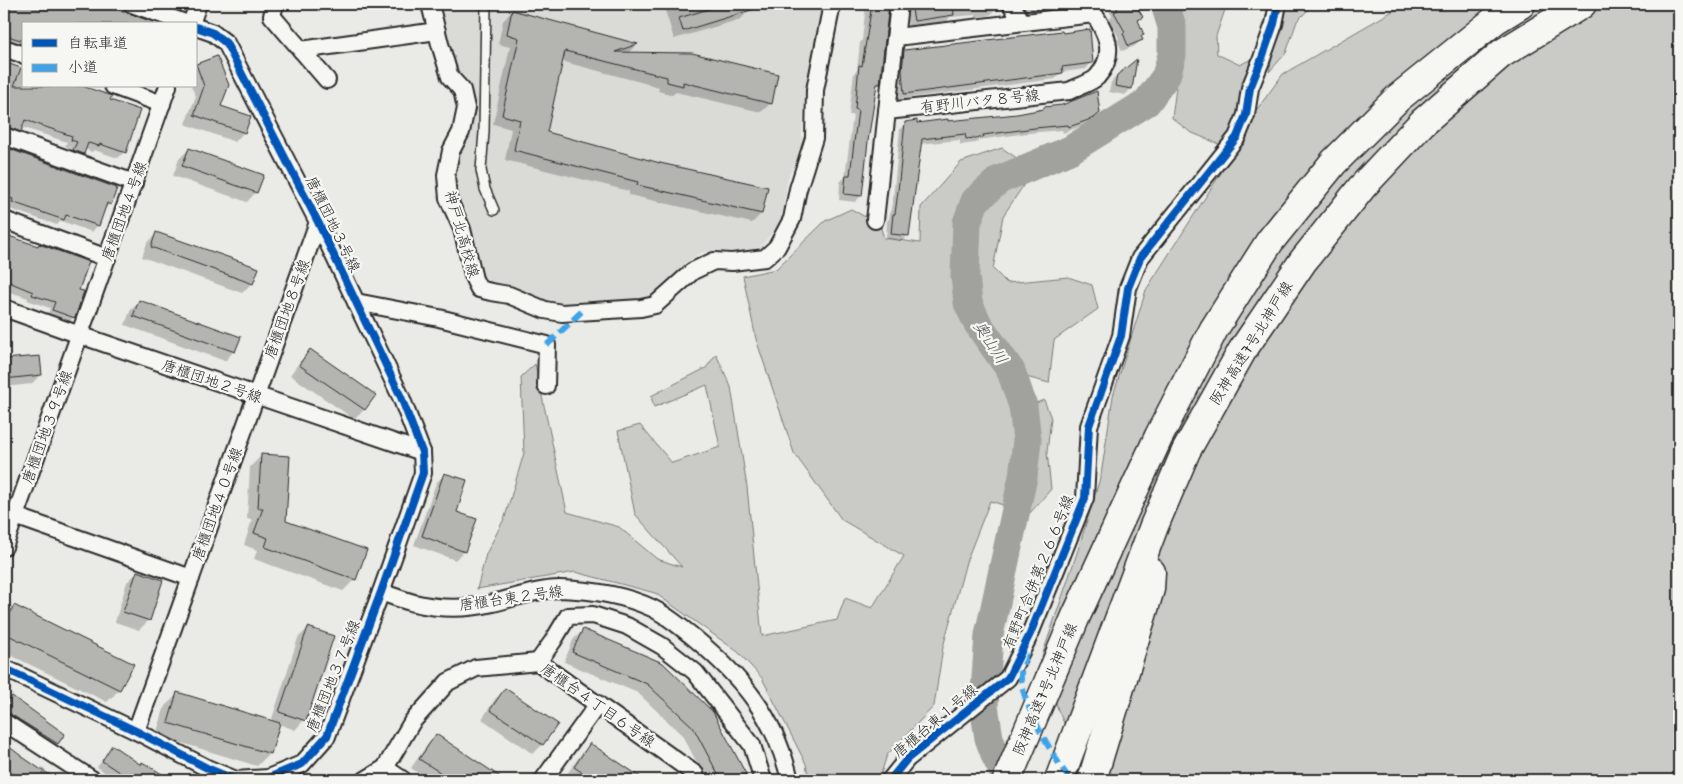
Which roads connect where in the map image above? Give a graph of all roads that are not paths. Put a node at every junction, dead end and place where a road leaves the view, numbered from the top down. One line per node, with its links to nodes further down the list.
1 (132, 4): 13 (street)
2 (198, 4): 14 (street)
3 (275, 4): 20 (street)
4 (430, 4): 17 (street, 神戸北高校線)
5 (486, 4): 29 (lane)
6 (832, 4): 17 (street, 神戸北高校線)
7 (899, 4): 18 (street)
8 (1011, 4): 15 (street)
9 (1278, 4): 48 (street, 有野町合併第２６６号線)
10 (1521, 4): 47 (highway, 阪神高速7号北神戸線)
11 (1582, 4): 41 (highway, 阪神高速7号北神戸線)
12 (1091, 9): 15 (street); 26 (street, 有野川バタ８号線)
13 (184, 22)
14 (191, 22)
15 (1022, 22): 18 (street)
16 (198, 27): 32 (street, 唐櫃団地３号線)
17 (437, 31): 20 (street)
18 (896, 37): 26 (street)
19 (4, 48): 21 (street)
20 (301, 50): 22 (street)
21 (22, 54)
22 (327, 80)
23 (118, 88): 25 (street)
24 (167, 88): 25 (street, 唐櫃団地４号線)
25 (162, 104): 28 (street, 唐櫃団地４号線)
26 (887, 111): 31 (street)
27 (4, 136): 28 (street)
28 (134, 183): 33 (street, 唐櫃団地４号線)
29 (494, 210)
30 (4, 220): 33 (street)
31 (875, 220)
32 (318, 222): 34 (street, 唐櫃団地３号線); 38 (street, 唐櫃団地８号線)
33 (107, 258): 36 (street, 唐櫃団地４号線)
34 (356, 302): 37 (street); 39 (street, 唐櫃団地３号線)
35 (4, 308): 36 (street, 唐櫃団地２号線)
36 (80, 335): 38 (street, 唐櫃団地２号線); 40 (street, 唐櫃団地３９号線)
37 (546, 386)
38 (256, 396): 39 (street, 唐櫃団地２号線); 43 (street, 唐櫃団地４０号線)
39 (422, 452): 44 (street, 唐櫃団地３７号線)
40 (15, 516): 42 (street, 唐櫃団地３９号線); 43 (street, 唐櫃団地４０号線)
41 (1154, 526): 63 (highway, 阪神高速7号北神戸線); 64 (highway)
42 (4, 546)
43 (191, 578): 51 (street)
44 (381, 592): 51 (street, 唐櫃団地３７号線); 59 (street, 唐櫃台東２号線)
45 (538, 662): 49 (street, 唐櫃台４丁目６号線); 52 (street, 唐櫃台４丁目６号線); 58 (street)
46 (4, 668): 51 (street, 唐櫃団地３７号線)
47 (1050, 678): 61 (highway); 62 (highway, 阪神高速7号北神戸線)
48 (1000, 685): 60 (street, 唐櫃台東１号線)
49 (598, 704): 56 (street); 57 (street, 唐櫃台４丁目６号線)
50 (4, 722): 53 (street)
51 (136, 731)
52 (386, 768): 54 (street); 55 (street)
53 (93, 780)
54 (365, 780)
55 (403, 780)
56 (543, 780)
57 (696, 780)
58 (762, 780)
59 (790, 780)
60 (890, 780)
61 (1001, 780)
62 (1008, 780)
63 (1059, 780)
64 (1092, 780)

